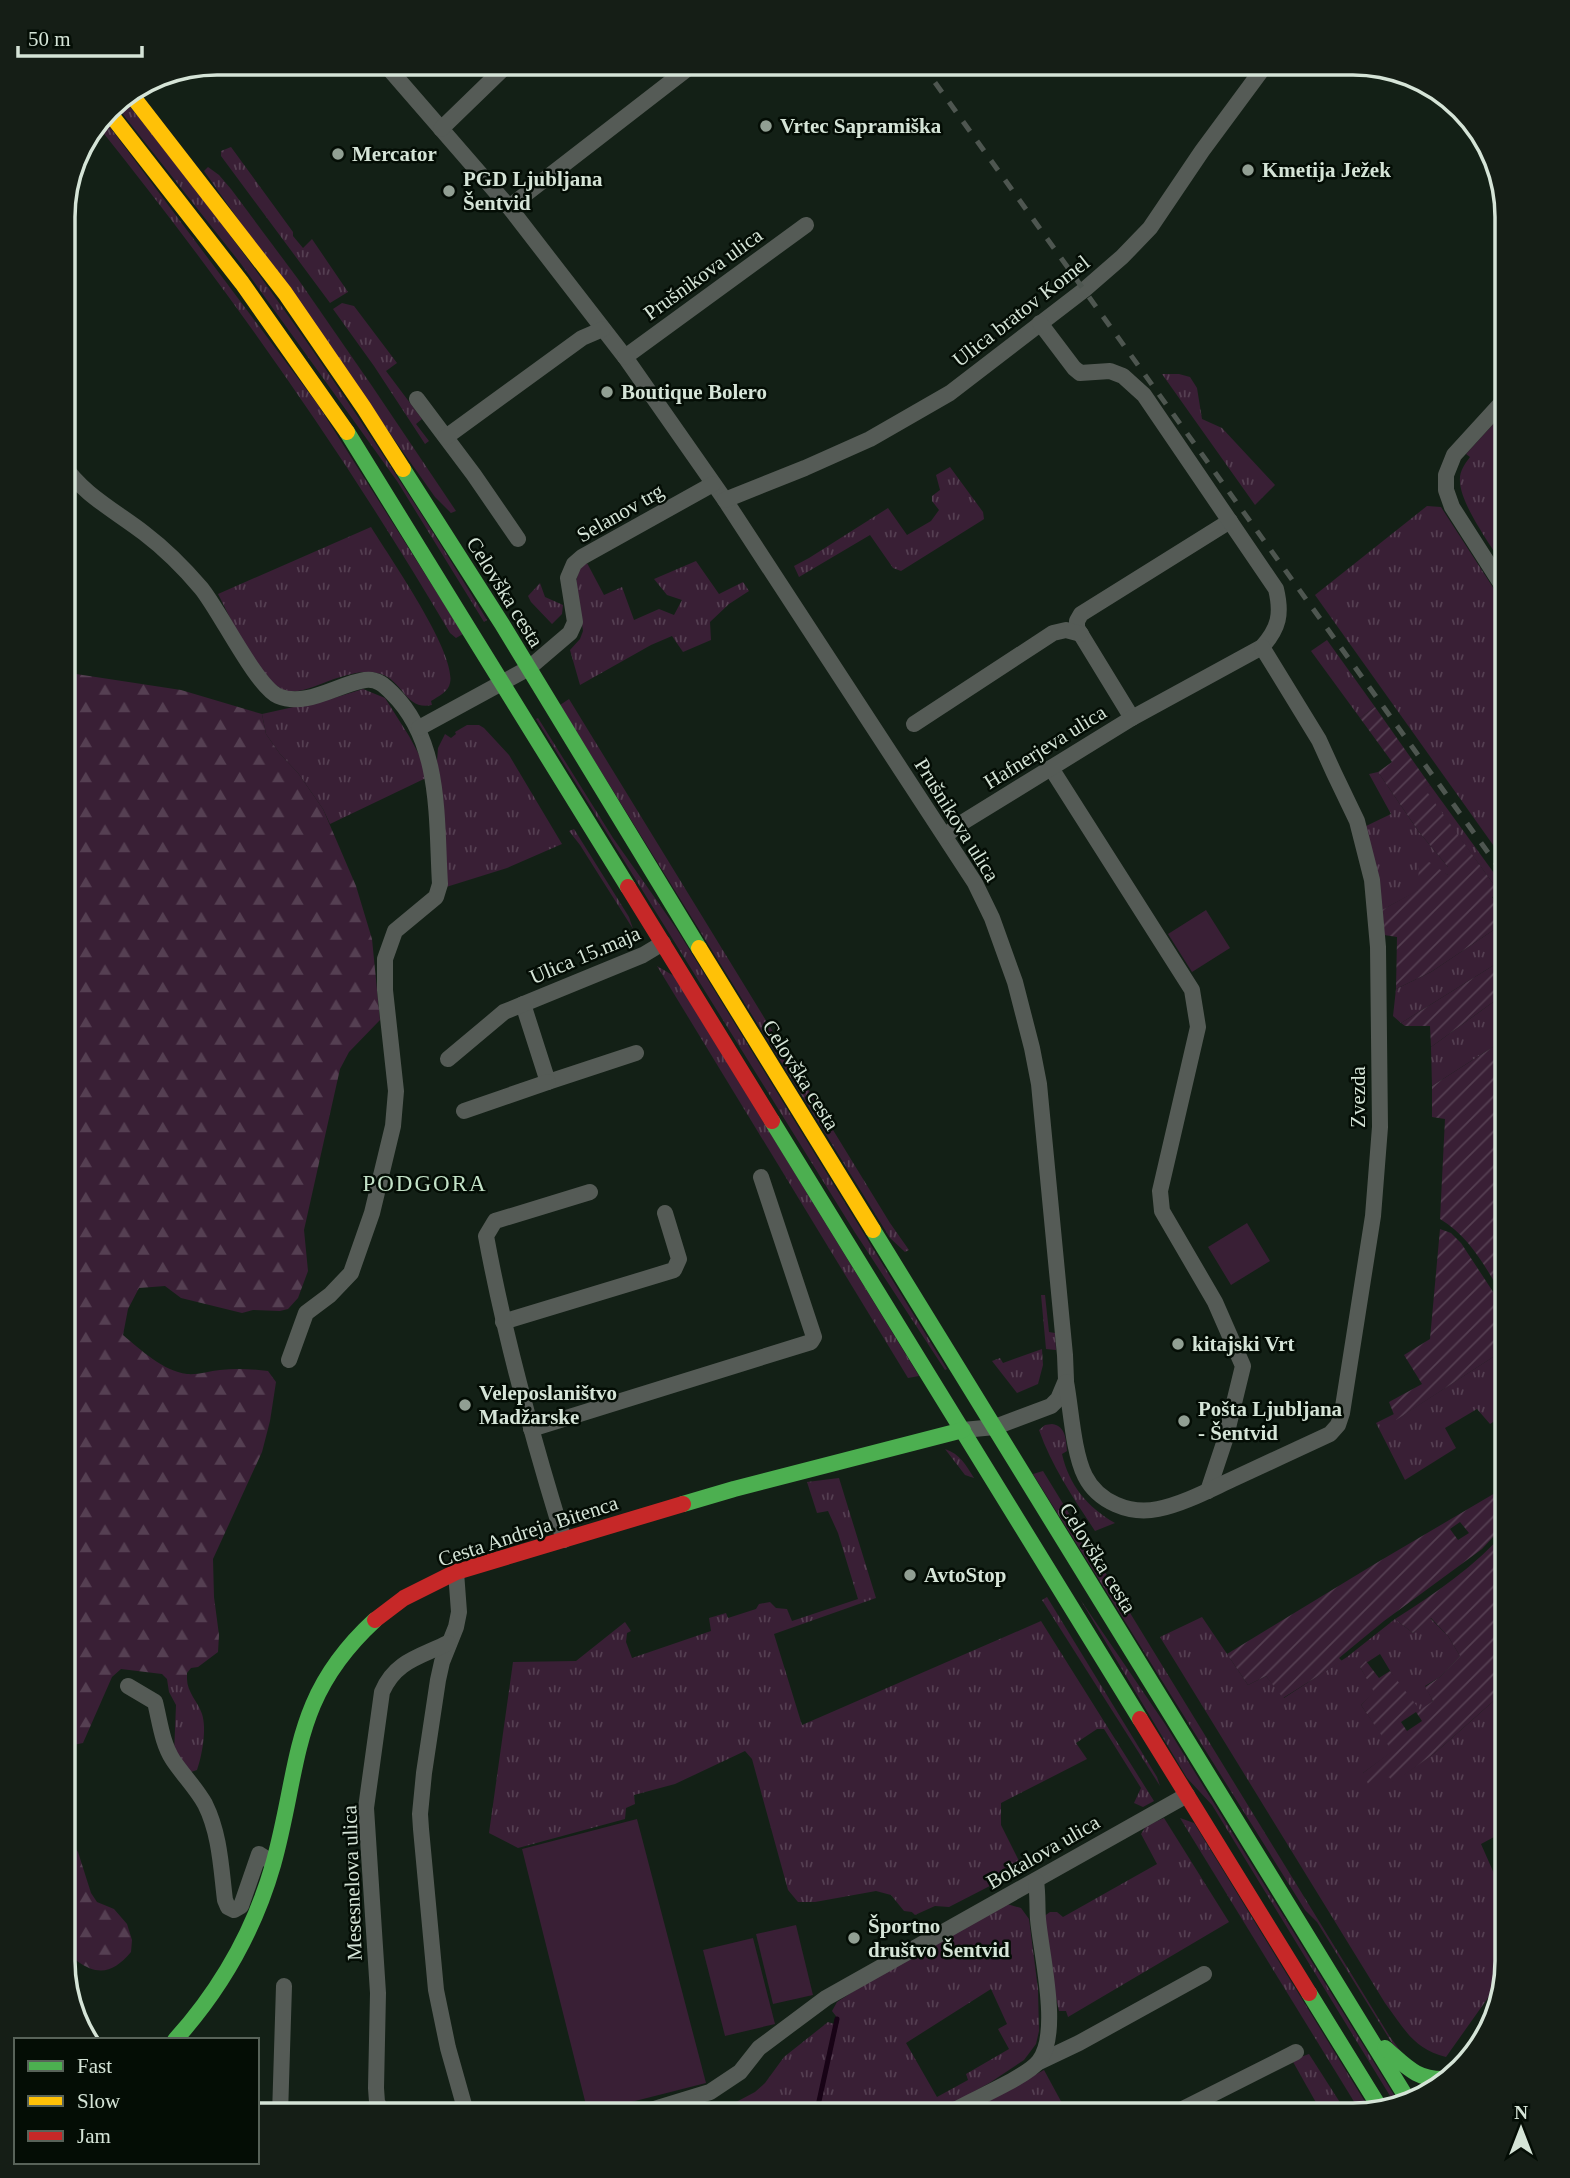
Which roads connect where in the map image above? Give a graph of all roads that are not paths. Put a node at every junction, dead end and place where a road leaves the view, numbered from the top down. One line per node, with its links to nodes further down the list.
1 (395, 76): 7 (street, Prušnikova ulica)
2 (496, 76): 7 (street)
3 (678, 76): 8 (street)
4 (1257, 76): 10 (street, Ulica bratov Komel)
5 (136, 101): 24 (main road, Celovška cesta)
6 (115, 119): 25 (main road)
7 (441, 129): 8 (street, Prušnikova ulica)
8 (509, 207): 11 (street, Prušnikova ulica)
9 (806, 225): 12 (street, Prušnikova ulica)
10 (1040, 323): 18 (street, Ulica bratov Komel); 19 (street)
11 (603, 329): 12 (street, Prušnikova ulica); 15 (street)
12 (625, 357): 17 (street, Prušnikova ulica)
13 (417, 399): 15 (street)
14 (1495, 410): 21 (street)
15 (446, 437): 20 (street)
16 (76, 480): 28 (street)
17 (713, 484): 18 (street, Prušnikova ulica); 24 (street, Selanov trg)
18 (725, 500): 30 (street, Prušnikova ulica)
19 (1230, 521): 22 (street); 23 (street)
20 (518, 539)
21 (1495, 574)
22 (1081, 634): 26 (street, Hafnerjeva ulica); 27 (street)
23 (1262, 647): 26 (street, Hafnerjeva ulica); 46 (street, Zvezda)
24 (529, 668): 25 (street, Selanov trg); 43 (main road, Celovška cesta)
25 (502, 682): 28 (street, Selanov trg); 31 (main road)
26 (1132, 718): 29 (street, Hafnerjeva ulica)
27 (914, 724)
28 (419, 728): 41 (street)
29 (1051, 768): 30 (street, Hafnerjeva ulica); 46 (street)
30 (945, 836): 42 (street, Prušnikova ulica)
31 (663, 943): 32 (street, Ulica 15.maja); 45 (main road)
32 (523, 1004): 34 (street, Ulica 15.maja); 35 (street, Ulica 15.maja)
33 (636, 1053): 35 (street)
34 (448, 1059)
35 (548, 1082): 36 (street)
36 (464, 1111)
37 (761, 1177): 44 (street)
38 (590, 1192): 40 (street)
39 (665, 1213): 40 (street)
40 (503, 1322): 44 (street)
41 (289, 1360)
42 (1066, 1380): 43 (street); 46 (street, Zvezda)
43 (995, 1427): 45 (street); 56 (main road, Celovška cesta)
44 (531, 1429): 47 (street)
45 (963, 1430): 47 (main road, Cesta Andreja Bitenca); 51 (main road)
46 (1208, 1491)
47 (564, 1540): 48 (main road, Cesta Andreja Bitenca)
48 (456, 1572): 49 (street); 52 (main road, Cesta Andreja Bitenca)
49 (448, 1643): 64 (street, Mesesnelova ulica); 65 (street)
50 (128, 1686): 52 (street)
51 (1187, 1795): 53 (street, Bokalova ulica); 62 (main road)
52 (274, 1863): 57 (main road, Cesta Andreja Bitenca)
53 (1036, 1881): 59 (street); 66 (street, Bokalova ulica)
54 (1204, 1974): 59 (street)
55 (284, 1986): 63 (street)
56 (1366, 2032): 60 (main road); 61 (main road, Celovška cesta)
57 (177, 2038)
58 (1296, 2052): 68 (street)
59 (1039, 2062): 67 (street)
60 (1429, 2081)
61 (1404, 2093)
62 (1376, 2101)
63 (280, 2102)
64 (377, 2102)
65 (463, 2102)
66 (676, 2102)
67 (969, 2103)
68 (1195, 2103)

